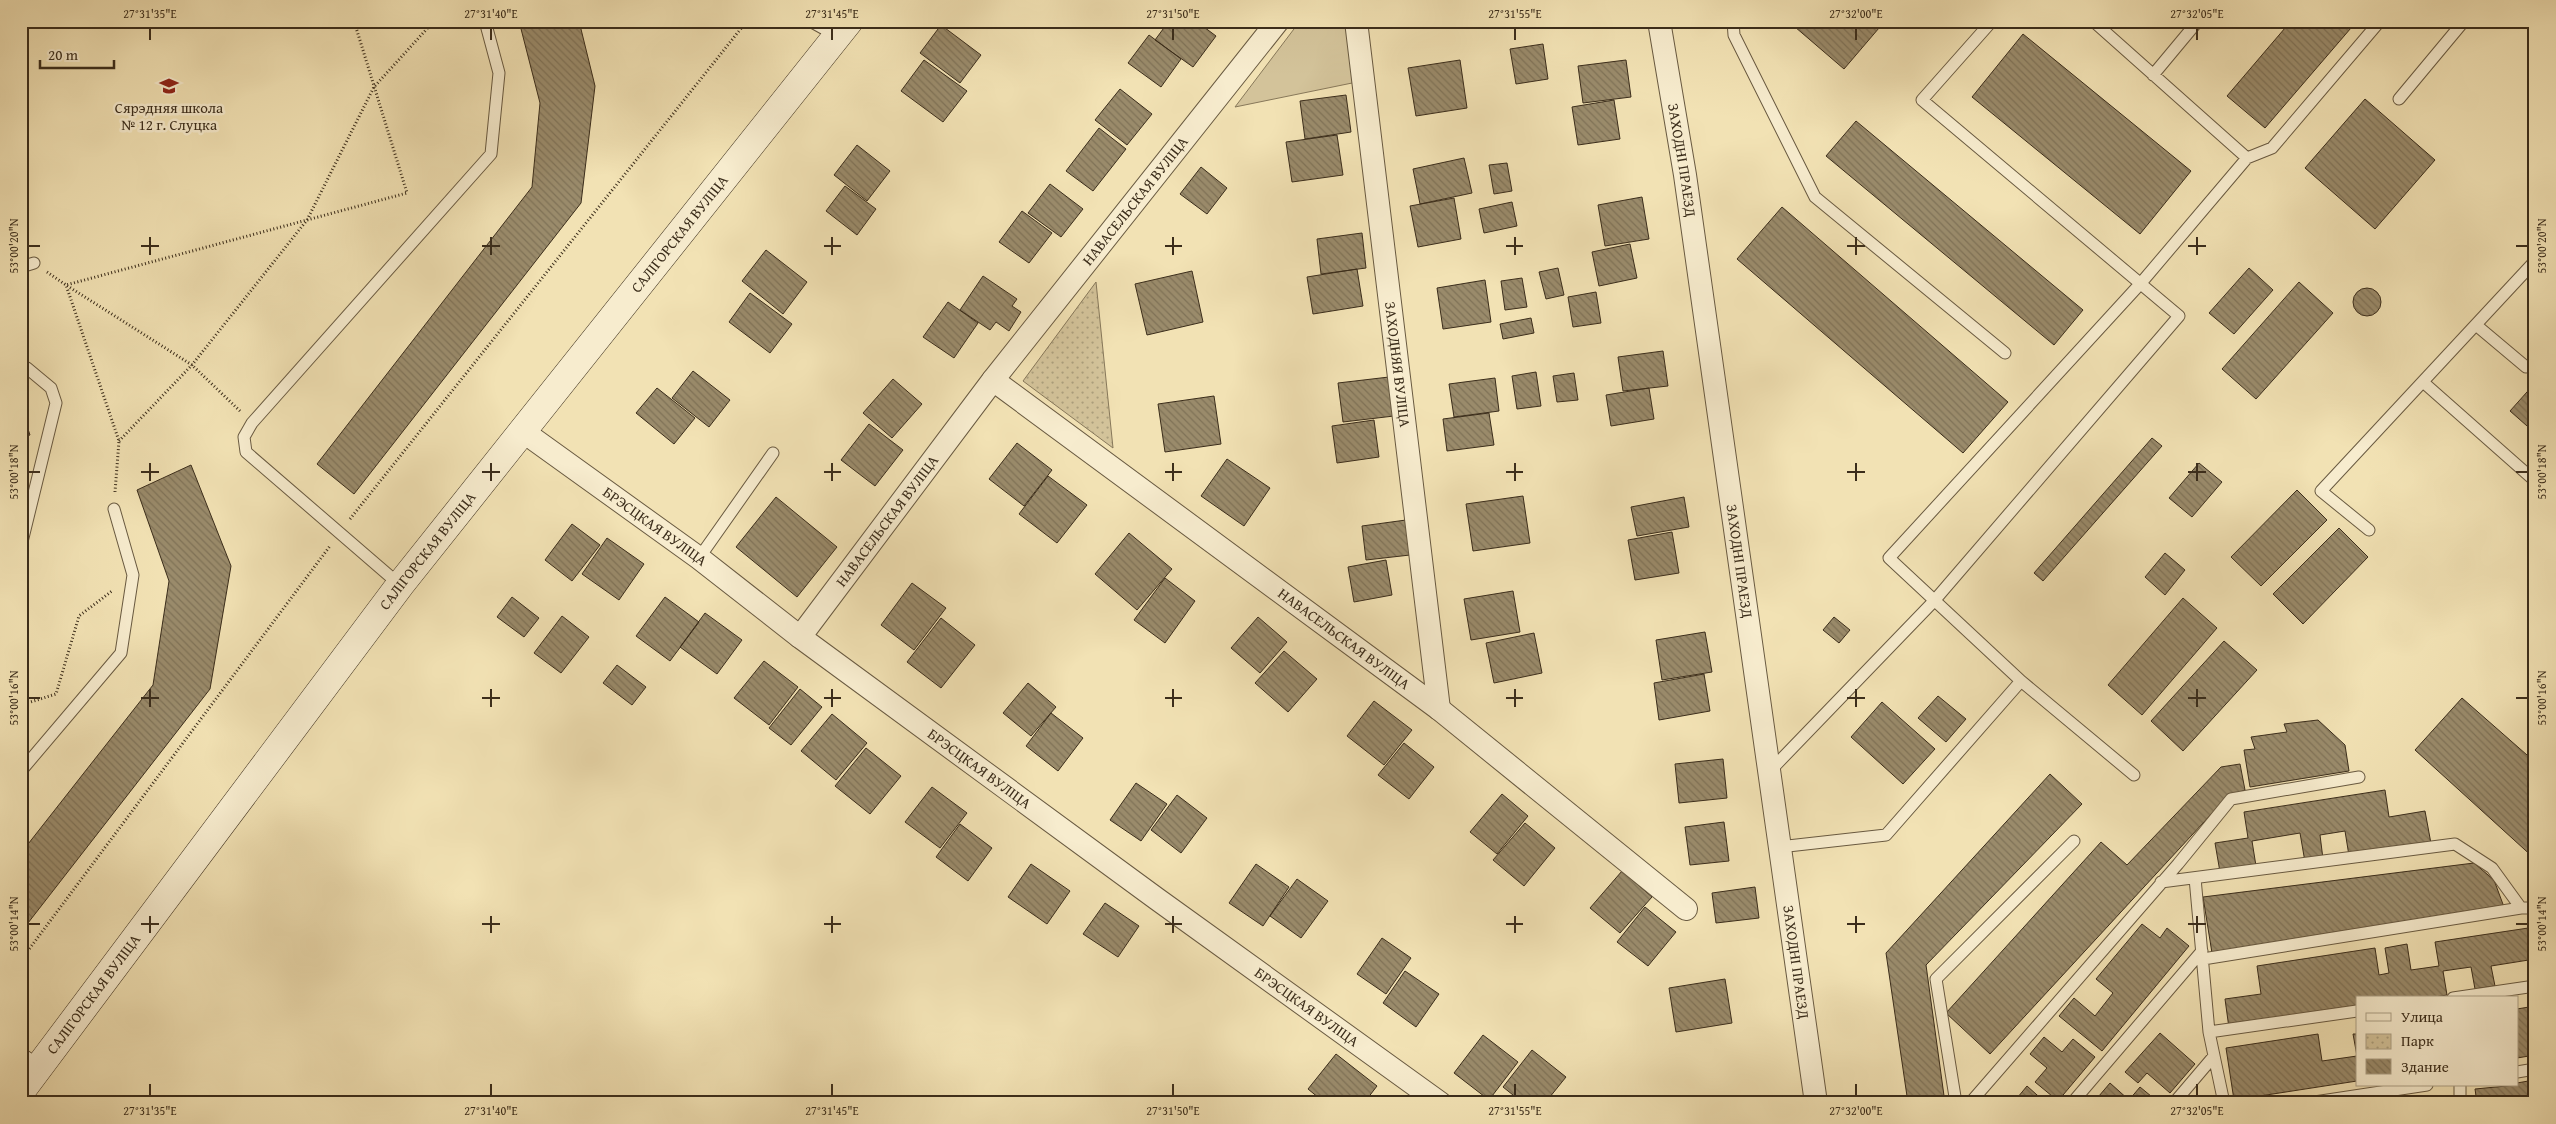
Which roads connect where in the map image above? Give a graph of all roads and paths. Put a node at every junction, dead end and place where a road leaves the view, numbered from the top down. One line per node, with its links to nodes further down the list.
1 (354, 21): 17 (path)
2 (434, 21): 17 (path)
3 (485, 21): 33 (lane)
4 (747, 21): 40 (path)
5 (810, 21): 15 (lane)
6 (1278, 21): 31 (street, НАВАСЕЛЬСКАЯ ВУЛІЦА)
7 (1356, 21): 49 (street, ЗАХОДНЯЯ ВУЛІЦА)
8 (1659, 21): 51 (street, ЗАХОДНІ ПРАЕЗД)
9 (1733, 21): 27 (lane)
10 (1992, 21): 24 (lane)
11 (2094, 21): 16 (lane)
12 (2198, 21): 16 (lane)
13 (2380, 21): 19 (lane)
14 (2464, 21): 18 (lane)
15 (843, 29): 34 (main road, САЛІГОРСКАЯ ВУЛІЦА)
16 (2153, 75): 19 (lane)
17 (374, 87): 20 (path); 20 (path)
18 (2399, 99)
19 (2247, 158): 24 (lane)
20 (307, 220): 25 (path); 28 (path)
21 (2535, 262): 26 (lane)
22 (34, 263): 23 (lane)
23 (21, 267)
24 (2141, 284): 45 (lane); 45 (lane)
25 (66, 285): 28 (path); 35 (path)
26 (2476, 325): 30 (lane); 32 (lane)
27 (2005, 353)
28 (192, 365): 33 (path); 35 (path)
29 (21, 367): 41 (lane)
30 (2526, 367)
31 (993, 380): 46 (street, НАВАСЕЛЬСКАЯ ВУЛІЦА); 49 (street, НАВАСЕЛЬСКАЯ ВУЛІЦА)
32 (2423, 382): 37 (lane); 39 (lane)
33 (252, 423): 40 (lane)
34 (521, 430): 42 (street, БРЭСЦКАЯ ВУЛІЦА); 44 (main road, САЛІГОРСКАЯ ВУЛІЦА)
35 (119, 441): 38 (path)
36 (774, 453): 42 (lane)
37 (2535, 481)
38 (114, 510): 43 (lane)
39 (2369, 530)
40 (339, 534): 44 (lane); 62 (path)
41 (21, 546)
42 (699, 558): 46 (street, БРЭСЦКАЯ ВУЛІЦА)
43 (133, 575): 48 (path); 50 (lane)
44 (400, 585): 68 (main road, САЛІГОРСКАЯ ВУЛІЦА)
45 (1934, 601): 47 (lane); 51 (lane)
46 (800, 637): 74 (street, БРЭСЦКАЯ ВУЛІЦА)
47 (2021, 681): 52 (lane); 55 (lane)
48 (21, 705)
49 (1439, 709): 60 (street, НАВАСЕЛЬСКАЯ ВУЛІЦА)
50 (21, 771)
51 (1769, 772): 55 (street, ЗАХОДНІ ПРАЕЗД)
52 (2134, 775)
53 (2359, 777): 57 (lane)
54 (2074, 841): 76 (lane)
55 (1779, 847): 75 (street, ЗАХОДНІ ПРАЕЗД)
56 (2196, 878): 57 (lane); 58 (lane); 61 (lane)
57 (2161, 882): 77 (lane)
58 (2521, 908): 59 (lane); 61 (lane)
59 (2535, 908)
60 (1686, 909)
61 (2202, 955): 66 (lane); 78 (lane)
62 (21, 960)
63 (2535, 986): 64 (lane)
64 (2467, 996)
65 (2356, 1011): 66 (lane)
66 (2209, 1032): 67 (lane)
67 (2214, 1056): 79 (lane); 80 (lane)
68 (30, 1059): 73 (main road, САЛІГОРСКАЯ ВУЛІЦА)
69 (2535, 1069): 70 (lane)
70 (2518, 1072)
71 (2420, 1086): 81 (lane)
72 (2460, 1086): 82 (lane)
73 (21, 1091)
74 (1440, 1103)
75 (1816, 1103)
76 (1956, 1103)
77 (1970, 1103)
78 (2072, 1103)
79 (2174, 1103)
80 (2224, 1103)
81 (2308, 1103)
82 (2460, 1103)

